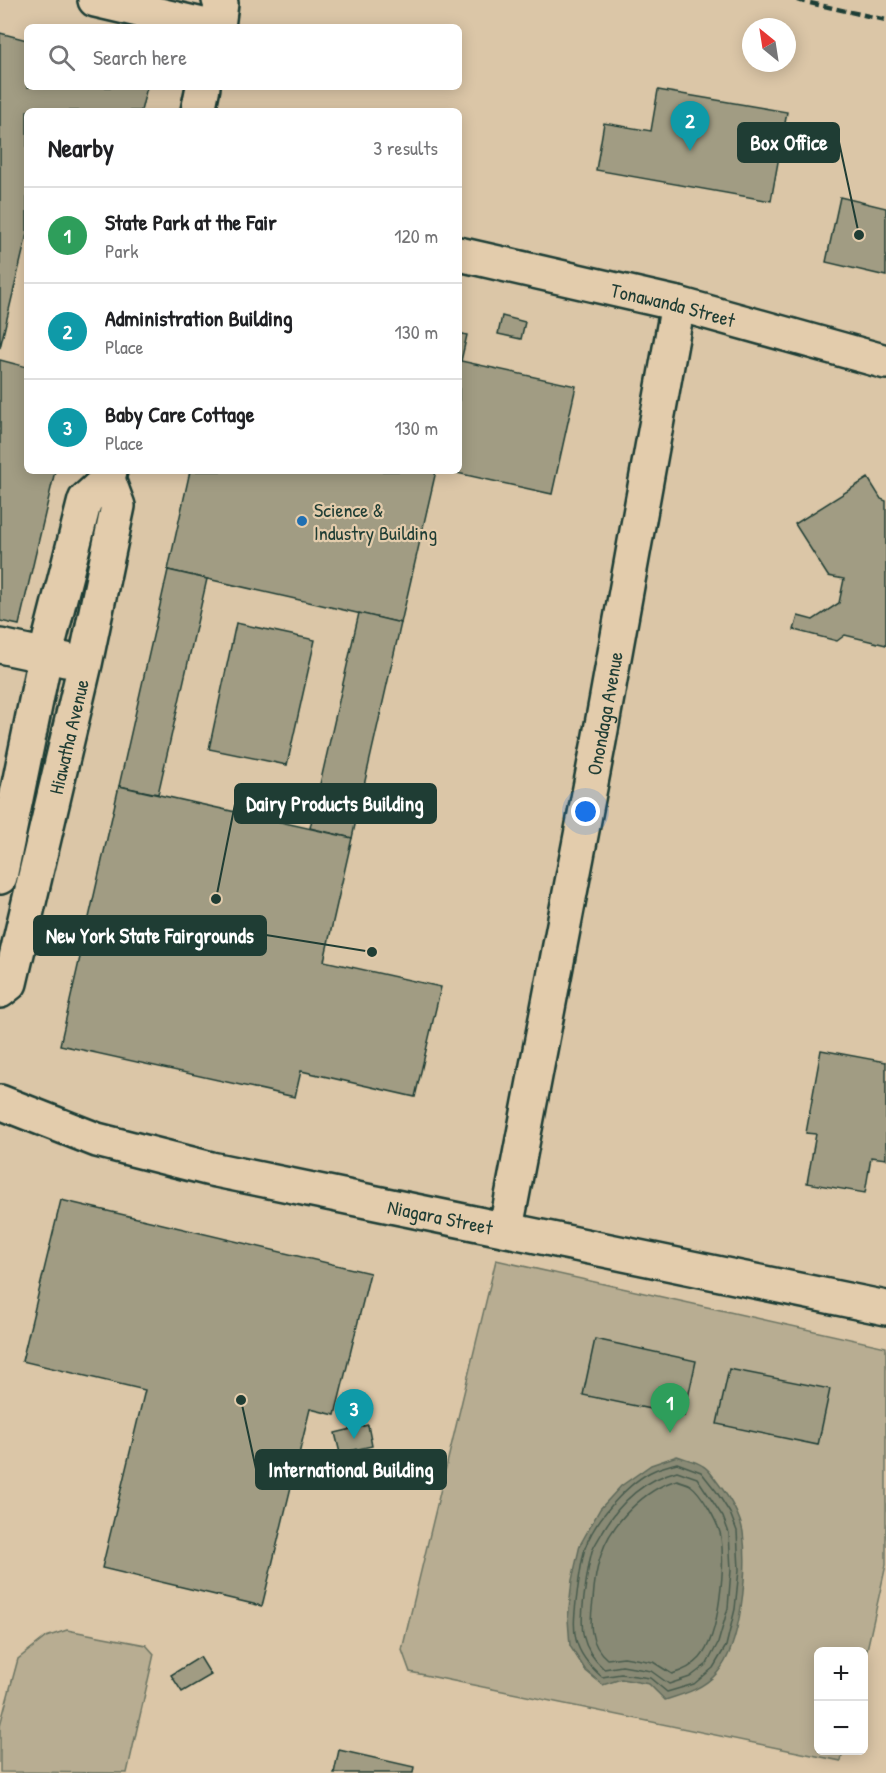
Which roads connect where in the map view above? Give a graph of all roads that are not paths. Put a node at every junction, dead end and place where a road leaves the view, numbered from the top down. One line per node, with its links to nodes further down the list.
1 (95, 0): 2 (street)
2 (218, 11)
3 (203, 90): 4 (street)
4 (199, 108)
5 (462, 255): 6 (street, Tonawanda Street)
6 (678, 304): 7 (street, Tonawanda Street); 17 (street, Onondaga Avenue)
7 (886, 362)
8 (109, 475): 10 (street, Hiawatha Avenue); 11 (street, Hiawatha Avenue)
9 (0, 646): 10 (street)
10 (45, 657): 11 (street); 12 (street, Hiawatha Avenue)
11 (85, 663): 13 (street, Hiawatha Avenue)
12 (7, 842): 13 (street); 14 (street, Hiawatha Avenue)
13 (42, 849): 15 (street, Hiawatha Avenue)
14 (0, 877)
15 (0, 991)
16 (0, 1102): 17 (street, Niagara Street)
17 (506, 1228): 18 (street, Niagara Street)
18 (886, 1308)

